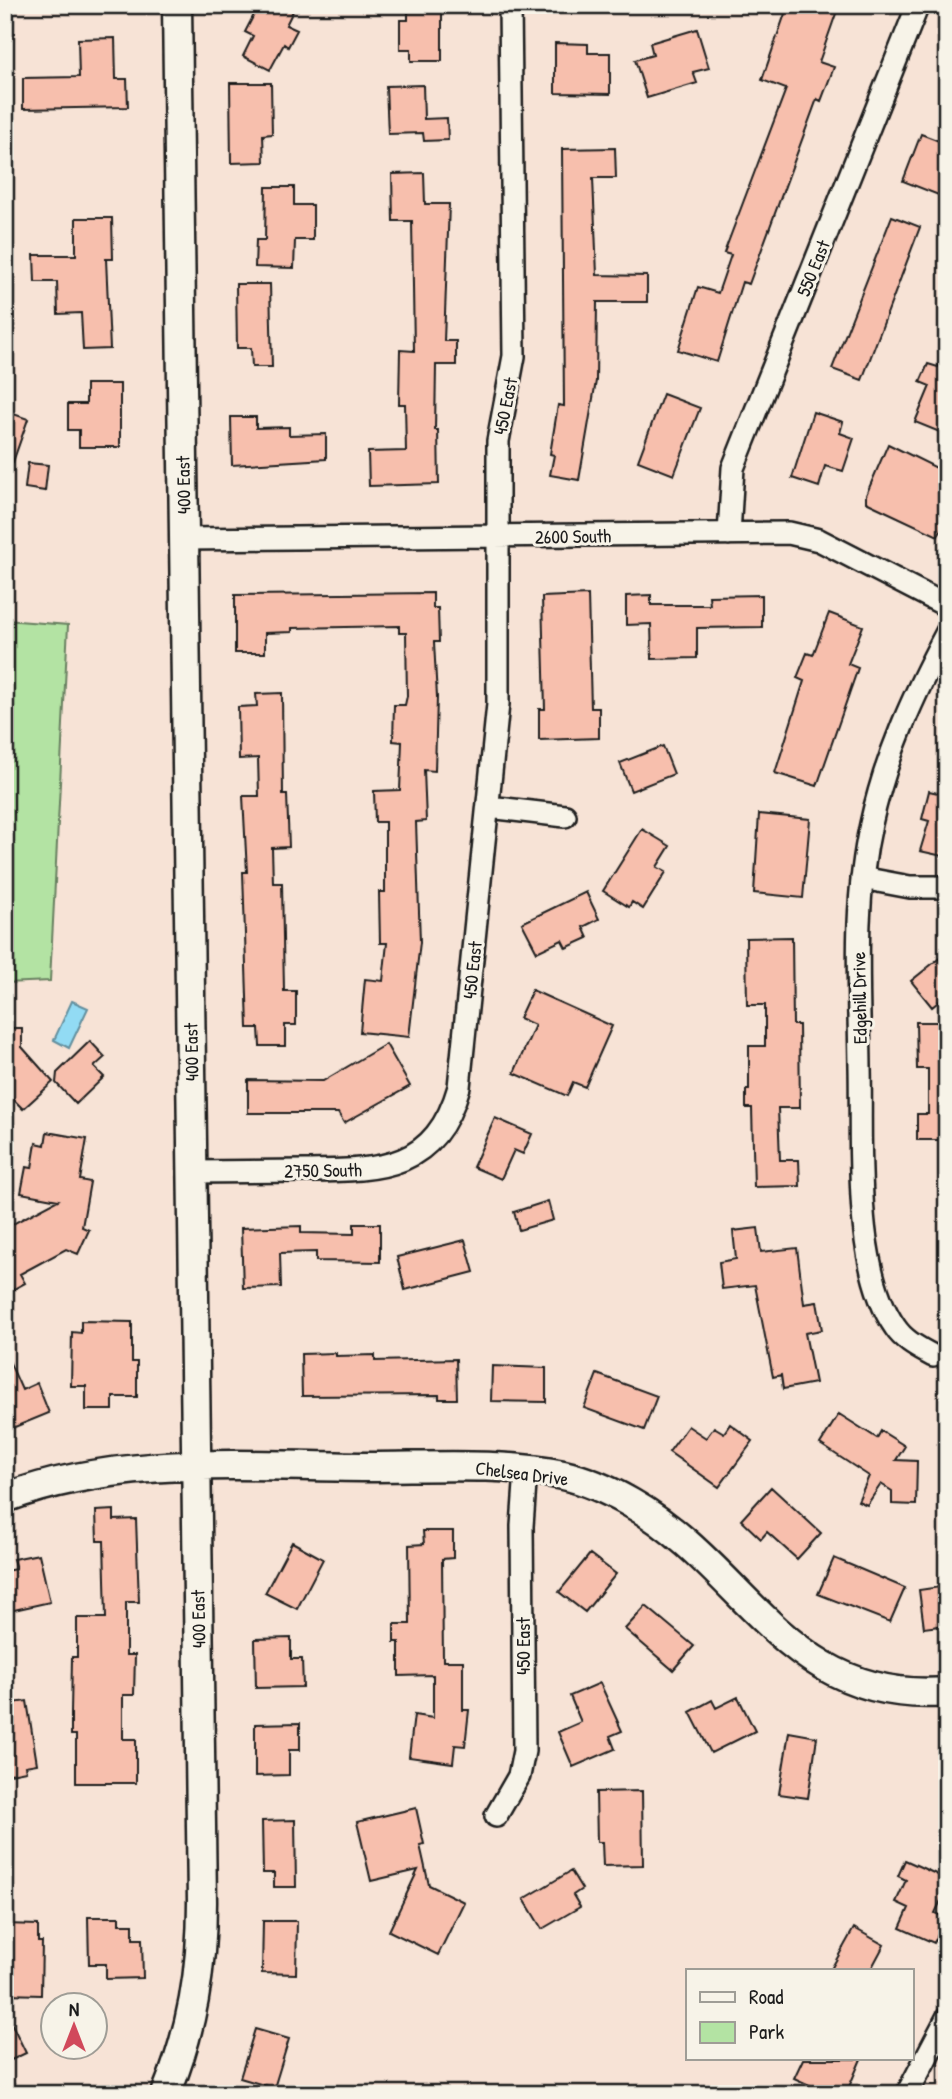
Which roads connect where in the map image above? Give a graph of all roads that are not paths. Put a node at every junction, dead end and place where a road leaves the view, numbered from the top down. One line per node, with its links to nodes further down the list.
1 (177, 5): 6 (street, 400 East)
2 (509, 5): 5 (street, 450 East)
3 (918, 5): 4 (street, 550 East)
4 (729, 534): 5 (street, 2600 South); 7 (street, 2600 South)
5 (497, 536): 6 (street, 2600 South); 9 (street, 450 East)
6 (183, 539): 14 (street, 400 East)
7 (947, 606)
8 (947, 632): 11 (street, Edgehill Drive)
9 (489, 807): 10 (street); 13 (street, 450 East)
10 (565, 816)
11 (862, 878): 12 (street); 15 (street, Edgehill Drive)
12 (947, 887)
13 (441, 1129): 14 (street, 2750 South)
14 (192, 1172): 16 (street, 400 East)
15 (933, 1356)
16 (195, 1466): 17 (street, Chelsea Drive); 18 (street, Chelsea Drive); 22 (street, 400 East)
17 (526, 1470): 19 (street, Chelsea Drive); 20 (street, 450 East)
18 (5, 1498)
19 (947, 1692)
20 (496, 1816)
21 (947, 2018): 23 (street)
22 (166, 2094)
23 (907, 2094)

